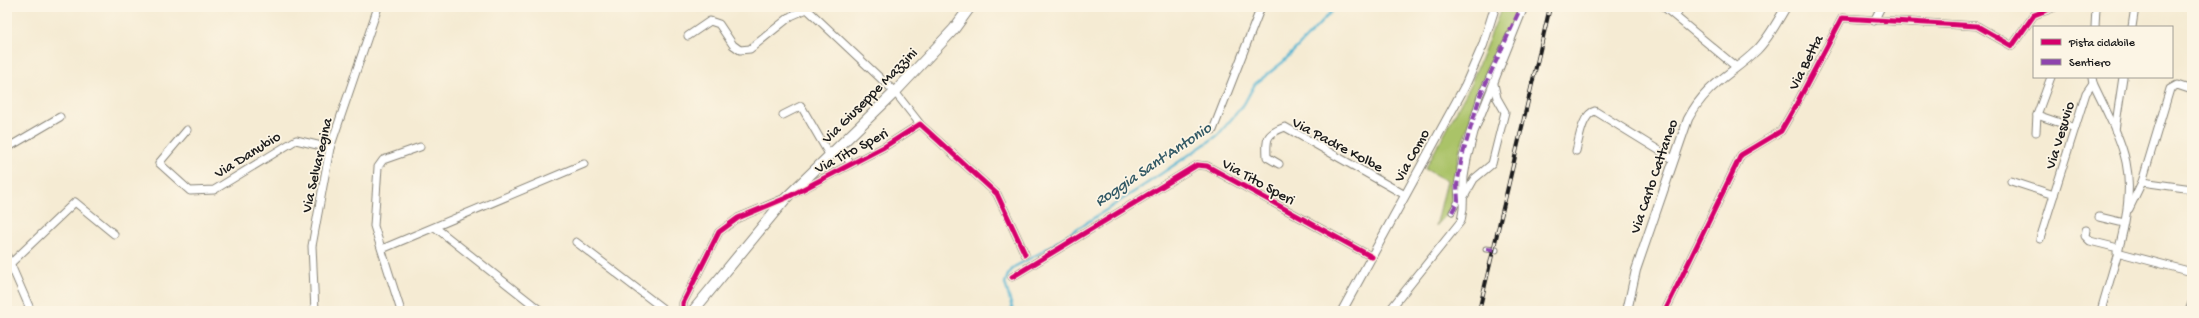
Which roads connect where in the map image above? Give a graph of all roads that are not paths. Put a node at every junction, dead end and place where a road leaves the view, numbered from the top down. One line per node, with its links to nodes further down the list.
1 (378, 7): 38 (street, Via Selvaregina)
2 (970, 7): 25 (main road, Via Giuseppe Mazzini)
3 (1261, 7): 32 (street)
4 (1495, 7): 48 (street, Via Como)
5 (1521, 7): 52 (street)
6 (1524, 7): 23 (street)
7 (1664, 7): 14 (street)
8 (1680, 7): 14 (street)
9 (1786, 7): 19 (street, Via Carlo Cattaneo)
10 (1881, 7): 15 (street)
11 (2055, 7): 15 (street, Via Betta)
12 (2096, 7): 16 (street)
13 (2135, 7): 17 (street)
14 (1676, 16): 19 (street)
15 (1874, 21): 82 (street, Via Betta)
16 (2095, 26)
17 (2132, 26)
18 (688, 36): 25 (street)
19 (1735, 66): 41 (street, Via Carlo Cattaneo)
20 (2051, 78): 27 (street)
21 (2124, 78): 33 (street)
22 (2093, 80): 30 (street, Via Vesuvio); 33 (street)
23 (1494, 84): 51 (street); 51 (street)
24 (2192, 90): 46 (street)
25 (895, 92): 29 (street); 36 (main road, Via Giuseppe Mazzini)
26 (783, 115): 40 (street)
27 (2037, 115): 30 (street); 34 (street)
28 (60, 117): 37 (street)
29 (920, 124): 43 (street, Via Tito Speri); 65 (street)
30 (2075, 128): 49 (street, Via Vesuvio)
31 (187, 130): 38 (street, Via Danubio)
32 (1213, 130)
33 (2115, 130): 53 (street)
34 (2036, 132)
35 (420, 146): 61 (street)
36 (840, 147): 40 (main road, Via Giuseppe Mazzini); 43 (street)
37 (7, 148)
38 (330, 148): 73 (street, Via Selvaregina)
39 (1576, 151): 41 (street)
40 (830, 156): 50 (main road, Via Giuseppe Mazzini)
41 (1673, 159): 81 (street, Via Carlo Cattaneo)
42 (584, 164): 56 (street)
43 (850, 164): 50 (street, Via Tito Speri)
44 (1279, 164): 48 (street, Via Padre Kolbe)
45 (2011, 181): 49 (street)
46 (2142, 182): 47 (street); 53 (street)
47 (2192, 189)
48 (1405, 195): 67 (street, Via Como)
49 (2054, 195): 59 (street, Via Vesuvio)
50 (786, 198): 77 (street, Via Tito Speri); 78 (main road, Via Giuseppe Mazzini)
51 (1463, 199): 80 (street)
52 (1452, 212)
53 (2127, 213): 55 (street)
54 (2099, 217): 55 (street)
55 (2124, 223): 64 (street)
56 (436, 228): 61 (street); 75 (street)
57 (2086, 230): 64 (street)
58 (114, 234): 68 (street)
59 (2040, 239)
60 (576, 242): 76 (street)
61 (382, 249): 74 (street)
62 (1486, 249): 63 (street)
63 (1496, 250)
64 (2118, 250): 69 (street); 83 (street)
65 (1026, 254)
66 (7, 256): 68 (street)
67 (1372, 257): 70 (street, Via Tito Speri); 79 (street, Via Como)
68 (10, 264): 72 (street)
69 (2192, 272)
70 (1012, 276)
71 (2192, 304): 84 (street)
72 (31, 311)
73 (315, 311)
74 (401, 311)
75 (541, 311)
76 (666, 311)
77 (683, 311)
78 (693, 311)
79 (1342, 311)
80 (1388, 311)
81 (1627, 311)
82 (1666, 311)
83 (2101, 311)
84 (2188, 311)

